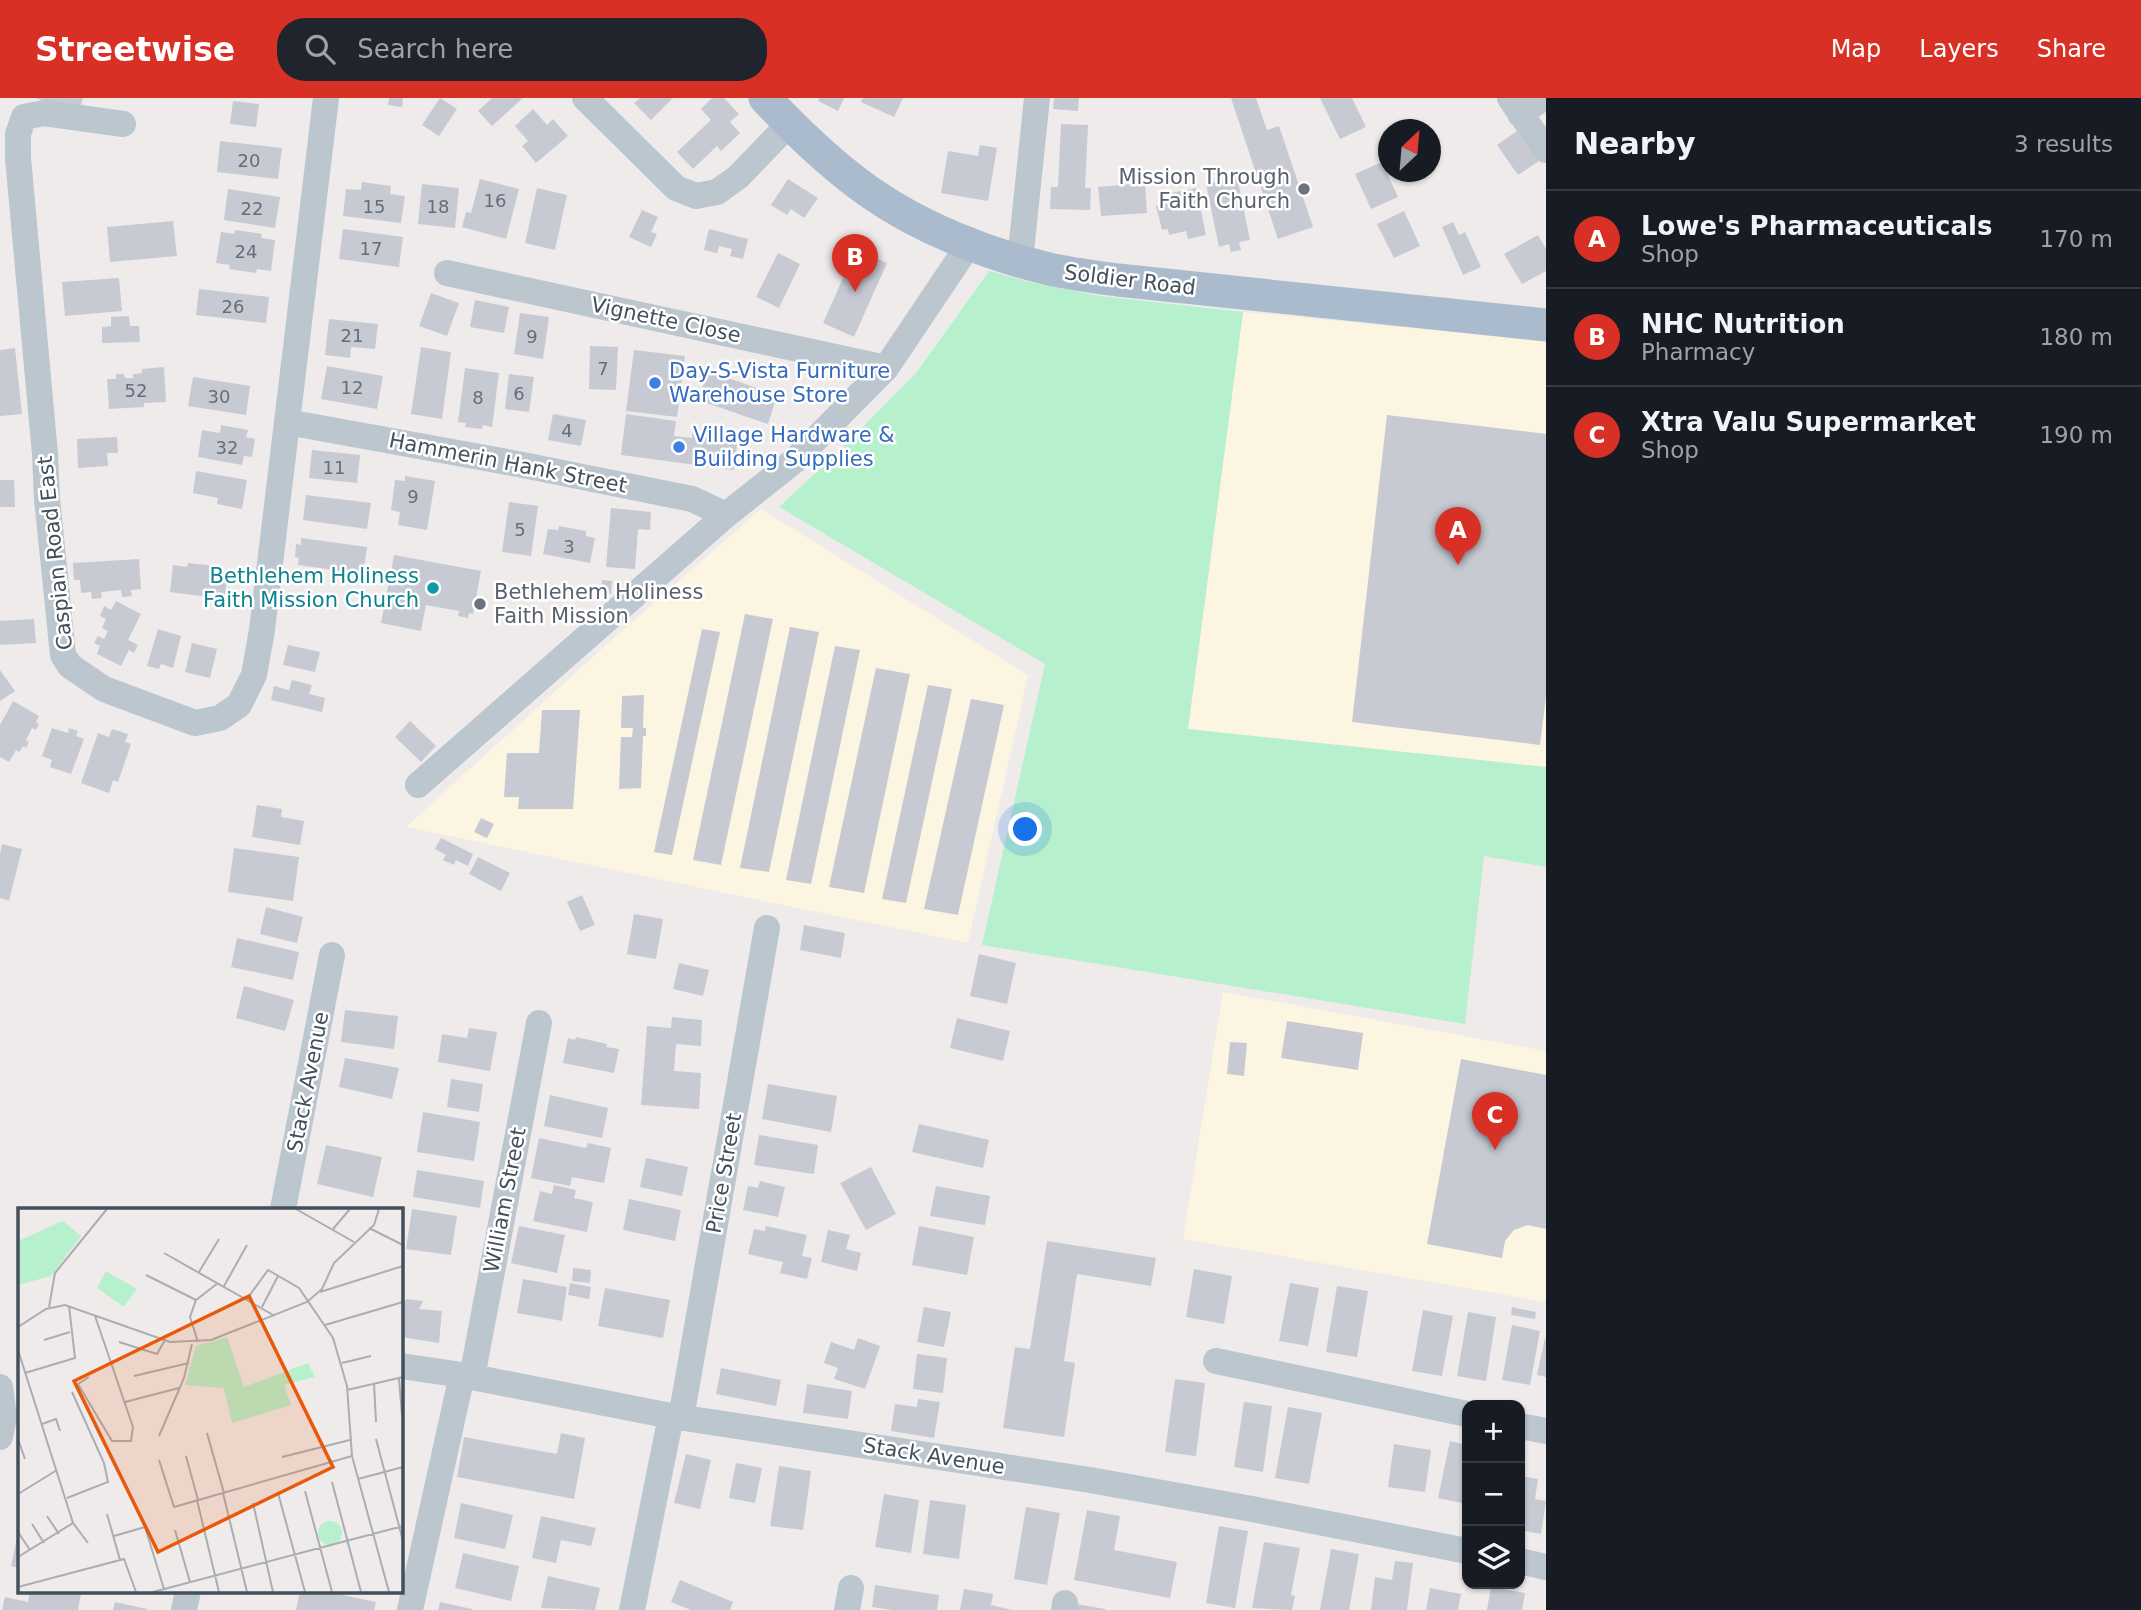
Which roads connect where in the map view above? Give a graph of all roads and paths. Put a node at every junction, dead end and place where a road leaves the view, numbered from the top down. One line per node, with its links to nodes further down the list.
1 (326, 98): 15 (street, Caspian Road East)
2 (584, 98): 8 (street)
3 (765, 98): 8 (main road, Soldier Road)
4 (1037, 98): 11 (street)
5 (1543, 98): 6 (street)
6 (1515, 106): 9 (street)
7 (123, 124): 15 (street, Caspian Road East)
8 (789, 124): 10 (main road, Soldier Road)
9 (1546, 150)
10 (970, 243): 11 (main road, Soldier Road); 14 (street)
11 (1020, 261): 13 (main road, Soldier Road)
12 (447, 272): 14 (street, Vignette Close)
13 (1546, 325)
14 (886, 368): 16 (street)
15 (287, 422): 16 (street, Hammerin Hank Street)
16 (726, 515): 17 (street)
17 (418, 785)
18 (767, 928): 27 (street, Price Street)
19 (332, 955): 21 (street, Stack Avenue)
20 (539, 1023): 24 (street, William Street)
21 (284, 1208)
22 (1216, 1361): 26 (street)
23 (402, 1366): 24 (street, Stack Avenue)
24 (467, 1376): 27 (street, Stack Avenue); 36 (street, William Street)
25 (0, 1387): 30 (street)
26 (1462, 1413)
27 (676, 1417): 31 (street, Stack Avenue); 37 (street, Price Street)
28 (1525, 1427): 29 (street)
29 (1546, 1431)
30 (0, 1437)
31 (1462, 1550)
32 (1525, 1563): 33 (street)
33 (1546, 1567)
34 (188, 1592): 35 (street)
35 (184, 1610)
36 (410, 1610)
37 (632, 1610)

